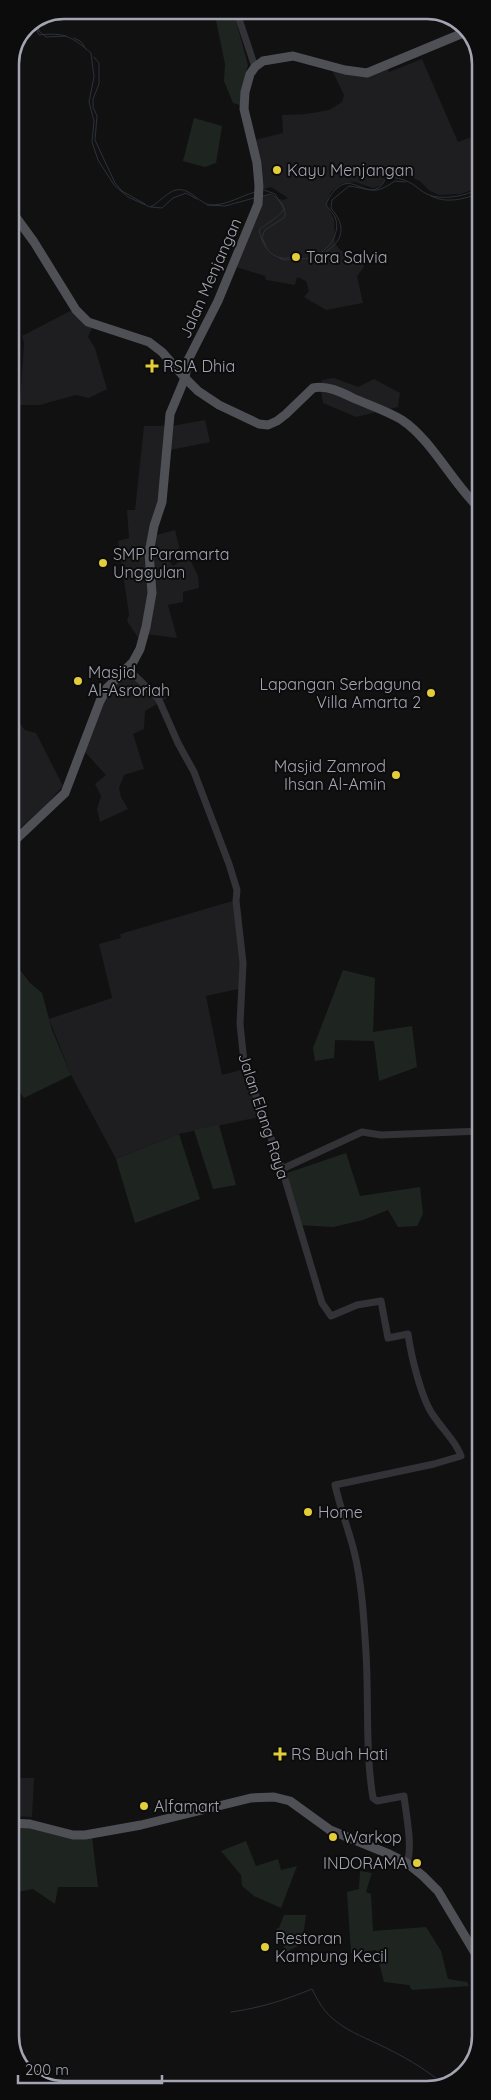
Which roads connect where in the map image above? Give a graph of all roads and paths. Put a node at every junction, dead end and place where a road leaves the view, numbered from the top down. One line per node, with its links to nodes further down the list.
1 (239, 19): 3 (street)
2 (461, 34): 3 (main road)
3 (255, 67): 5 (main road, Jalan Menjangan)
4 (19, 221): 5 (main road)
5 (185, 378): 6 (main road); 7 (main road, Jalan Menjangan)
6 (472, 500)
7 (127, 668): 8 (main road, Jalan Menjangan); 10 (street, Jalan Elang Raya)
8 (19, 836)
9 (472, 1131): 10 (street)
10 (282, 1169): 12 (street, Jalan Elang Raya)
11 (19, 1823): 12 (main road)
12 (407, 1864): 13 (main road)
13 (472, 1947)

